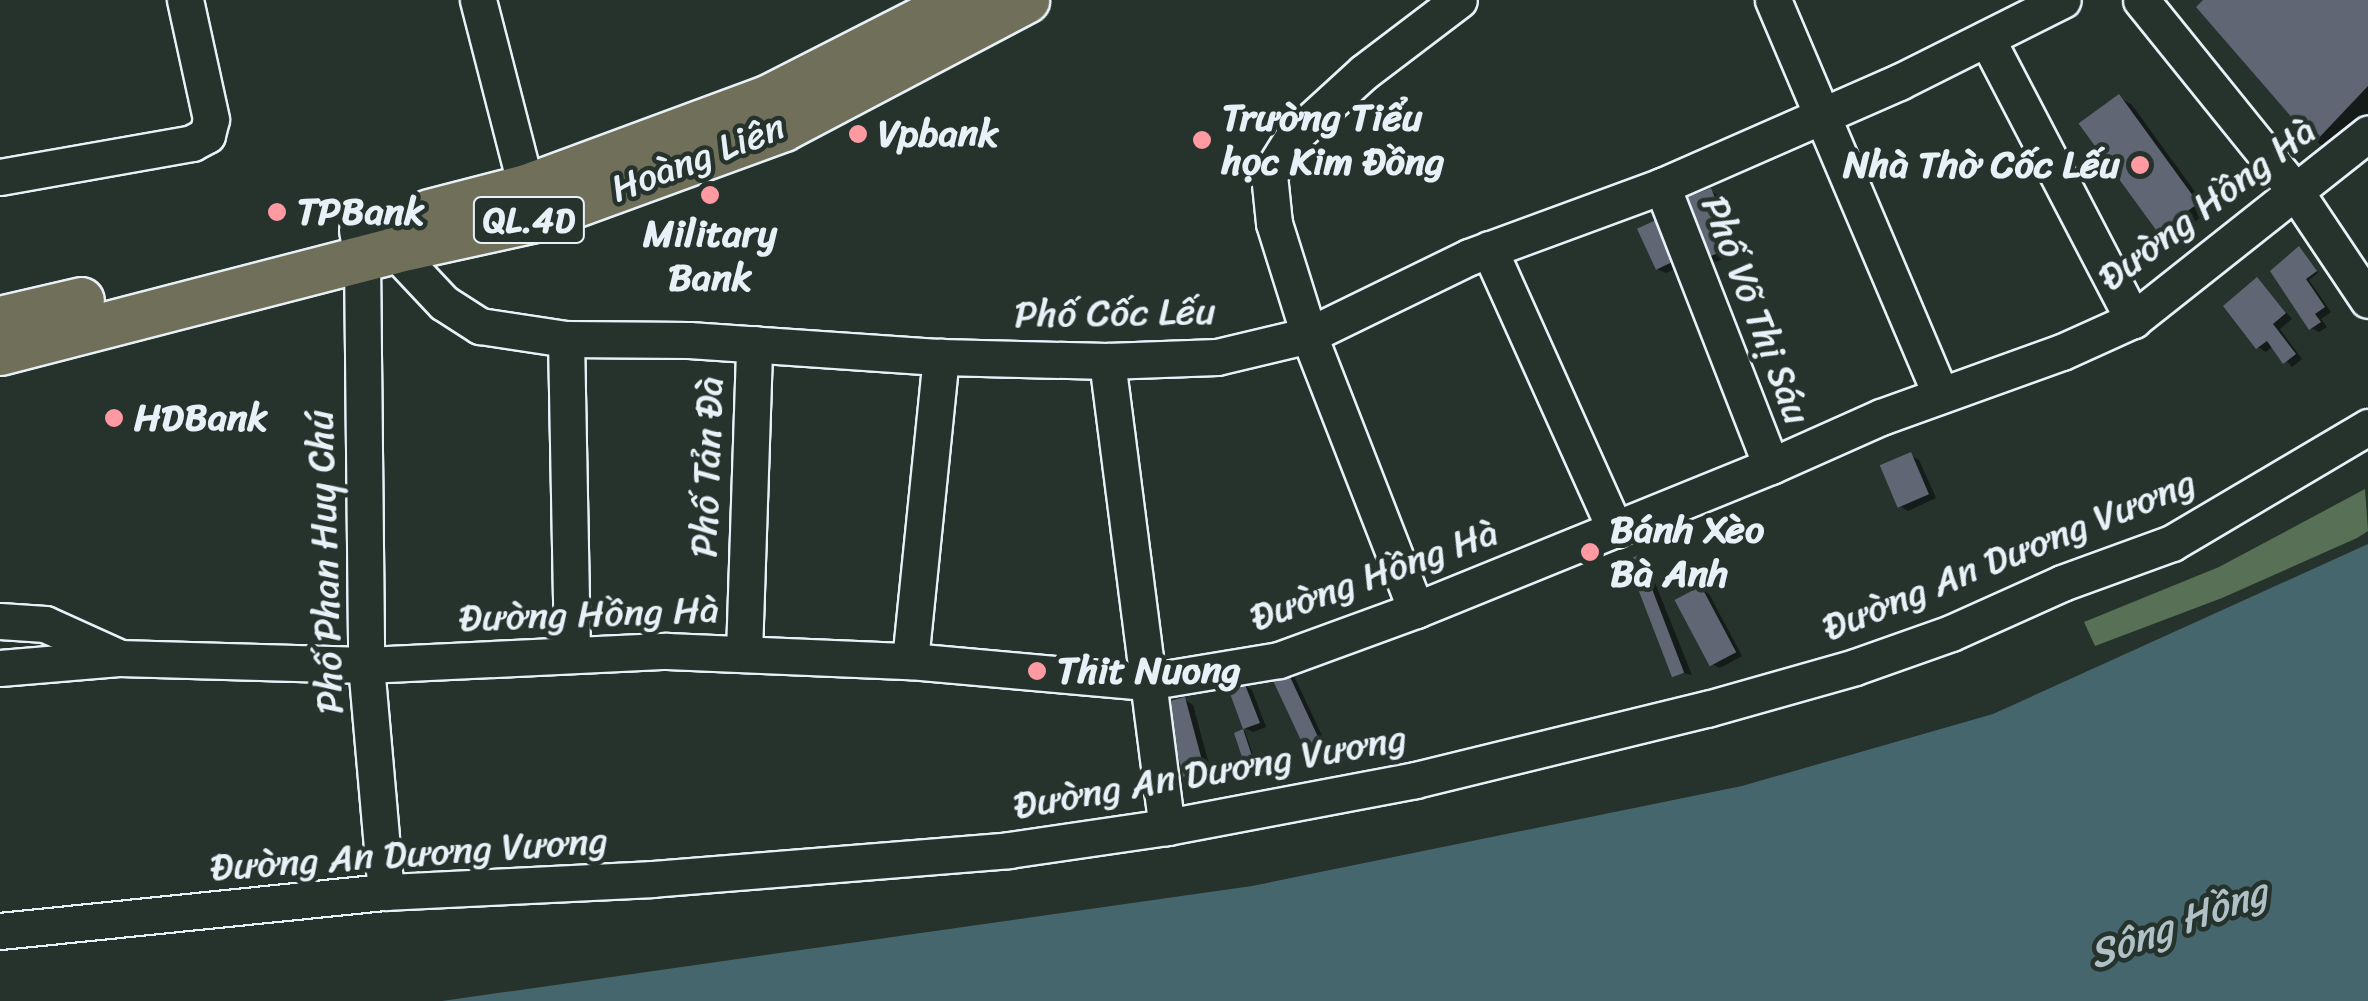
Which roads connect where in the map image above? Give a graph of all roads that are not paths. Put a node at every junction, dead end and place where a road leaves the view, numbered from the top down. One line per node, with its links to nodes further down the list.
1 (185, 0): 12 (street)
2 (478, 0): 15 (street)
3 (960, 0): 15 (main road, Hoàng Liên / QL.4D)
4 (1026, 0): 15 (main road, Hoàng Liên / QL.4D)
5 (1459, 0): 21 (street)
6 (1774, 0): 10 (street)
7 (2063, 0): 9 (street, Phố Cốc Lếu)
8 (2140, 0): 14 (street)
9 (1988, 39): 10 (street, Phố Cốc Lếu); 20 (street)
10 (1820, 116): 13 (street, Phố Cốc Lếu); 27 (street)
11 (2368, 134): 14 (street, Đường Hồng Hà)
12 (0, 178)
13 (1662, 186): 17 (street, Phố Cốc Lếu); 29 (street, Phố Võ Thị Sáu)
14 (2296, 191): 18 (street); 20 (street, Đường Hồng Hà)
15 (531, 203): 16 (main road, Hoàng Liên / QL.4D)
16 (375, 240): 19 (main road, Hoàng Liên / QL.4D); 22 (street, Phố Cốc Lếu); 24 (main road, Hoàng Liên / QL.4D); 37 (street, Phố Phan Huy Chú)
17 (1489, 249): 21 (street, Phố Cốc Lếu); 30 (street)
18 (2368, 300)
19 (0, 319)
20 (2133, 320): 27 (street, Đường Hồng Hà)
21 (1309, 335): 26 (street, Phố Cốc Lếu); 31 (street)
22 (566, 340): 23 (street, Phố Cốc Lếu); 34 (street)
23 (754, 344): 25 (street, Phố Cốc Lếu); 33 (street, Phố Tản Đà)
24 (0, 352)
25 (941, 357): 26 (street, Phố Cốc Lếu); 36 (street)
26 (1107, 362): 39 (street)
27 (1941, 395): 29 (street, Đường Hồng Hà)
28 (2368, 427): 40 (street, Đường An Dương Vương)
29 (1772, 466): 30 (street, Đường Hồng Hà)
30 (1615, 530): 31 (street, Đường Hồng Hà)
31 (1416, 610): 39 (street, Đường Hồng Hà)
32 (0, 621): 35 (street)
33 (744, 653): 34 (street, Đường Hồng Hà); 36 (street, Đường Hồng Hà)
34 (572, 654): 37 (street, Đường Hồng Hà)
35 (119, 658): 37 (street, Đường Hồng Hà); 38 (street, Đường Hồng Hà)
36 (910, 661): 39 (street, Đường Hồng Hà)
37 (366, 665): 41 (street, Phố Phan Huy Chú)
38 (0, 668)
39 (1146, 682): 40 (street)
40 (1167, 827): 41 (street, Đường An Dương Vương)
41 (386, 892): 42 (street, Đường An Dương Vương)
42 (0, 932)

